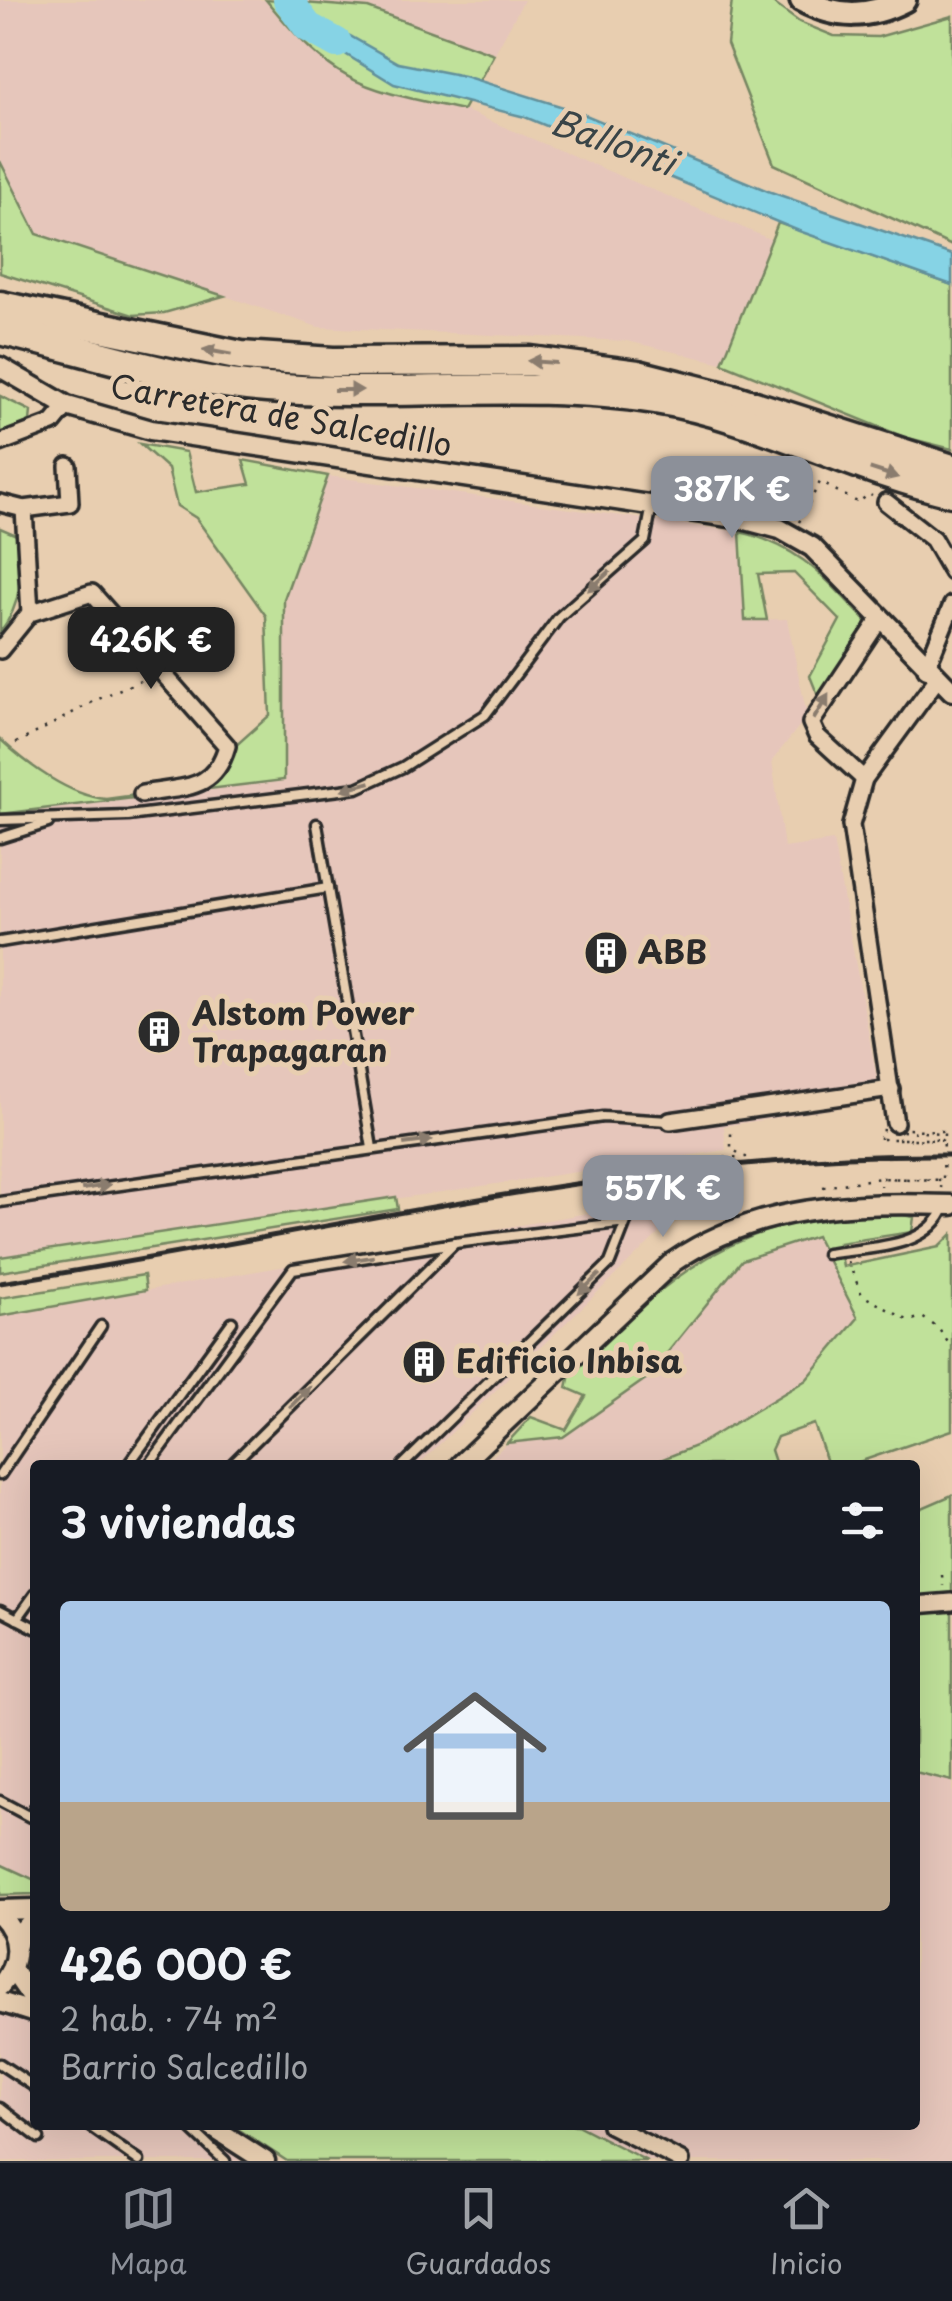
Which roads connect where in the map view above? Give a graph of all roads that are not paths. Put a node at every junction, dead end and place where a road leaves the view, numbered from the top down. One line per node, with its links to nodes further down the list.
1 (802, 0): 2 (main road)
2 (904, 0)
3 (0, 290): 6 (highway)
4 (0, 306): 6 (highway)
5 (0, 330): 8 (highway)
6 (144, 338): 11 (highway, one-way to 6)
7 (0, 344): 8 (highway)
8 (112, 362): 11 (highway, one-way to 11)
9 (0, 366): 10 (street, Carretera de Salcedillo)
10 (66, 406): 12 (street); 18 (street, Carretera de Salcedillo)
11 (827, 443): 14 (highway); 15 (highway, one-way to 15)
12 (0, 444)
13 (68, 466): 19 (street)
14 (952, 468)
15 (952, 492)
16 (886, 502): 20 (street)
17 (0, 503): 19 (street)
18 (652, 505): 23 (street, Carretera de Salcedillo); 29 (lane, one-way to 29)
19 (24, 509): 22 (street)
20 (952, 572)
21 (952, 606): 25 (street)
22 (30, 613): 24 (street); 27 (street)
23 (880, 619): 25 (street, Carretera de Salcedillo); 26 (street, one-way to 23)
24 (0, 650)
25 (938, 680): 26 (street)
26 (864, 779): 34 (street)
27 (142, 794)
28 (0, 820): 29 (lane)
29 (53, 822): 31 (lane)
30 (317, 824): 32 (lane)
31 (0, 838)
32 (328, 888): 33 (lane); 37 (lane)
33 (0, 942)
34 (891, 1089): 35 (street); 36 (street)
35 (670, 1121): 37 (lane, one-way to 35)
36 (894, 1122)
37 (372, 1148): 39 (lane, one-way to 37)
38 (947, 1200): 41 (lane); 48 (street)
39 (0, 1202)
40 (455, 1244): 45 (lane, one-way to 45); 46 (lane, one-way to 40); 47 (lane, one-way to 47)
41 (827, 1254)
42 (232, 1322): 44 (lane)
43 (102, 1326): 49 (lane)
44 (132, 1460)
45 (154, 1460)
46 (236, 1460)
47 (408, 1460)
48 (465, 1460)
49 (0, 1475)
50 (30, 1601): 54 (lane)
51 (952, 1602): 52 (street)
52 (920, 1605)
53 (0, 1610): 54 (lane)
54 (17, 1619): 55 (lane)
55 (30, 1623)
56 (0, 1801): 57 (lane)
57 (30, 1817)
58 (30, 1909): 59 (street)
59 (0, 1912): 61 (street)
60 (30, 1923): 61 (street)
61 (16, 1949): 62 (street)
62 (12, 1969): 63 (street); 64 (street)
63 (0, 1986)
64 (30, 1995)
65 (0, 2002): 66 (street)
66 (30, 2011)
67 (0, 2064): 68 (lane)
68 (30, 2084)
69 (0, 2108): 74 (lane)
70 (95, 2130): 75 (lane)
71 (193, 2130): 76 (lane)
72 (217, 2130): 77 (street)
73 (620, 2130): 78 (street)
74 (40, 2138)
75 (139, 2161)
76 (225, 2161)
77 (266, 2161)
78 (680, 2161)

